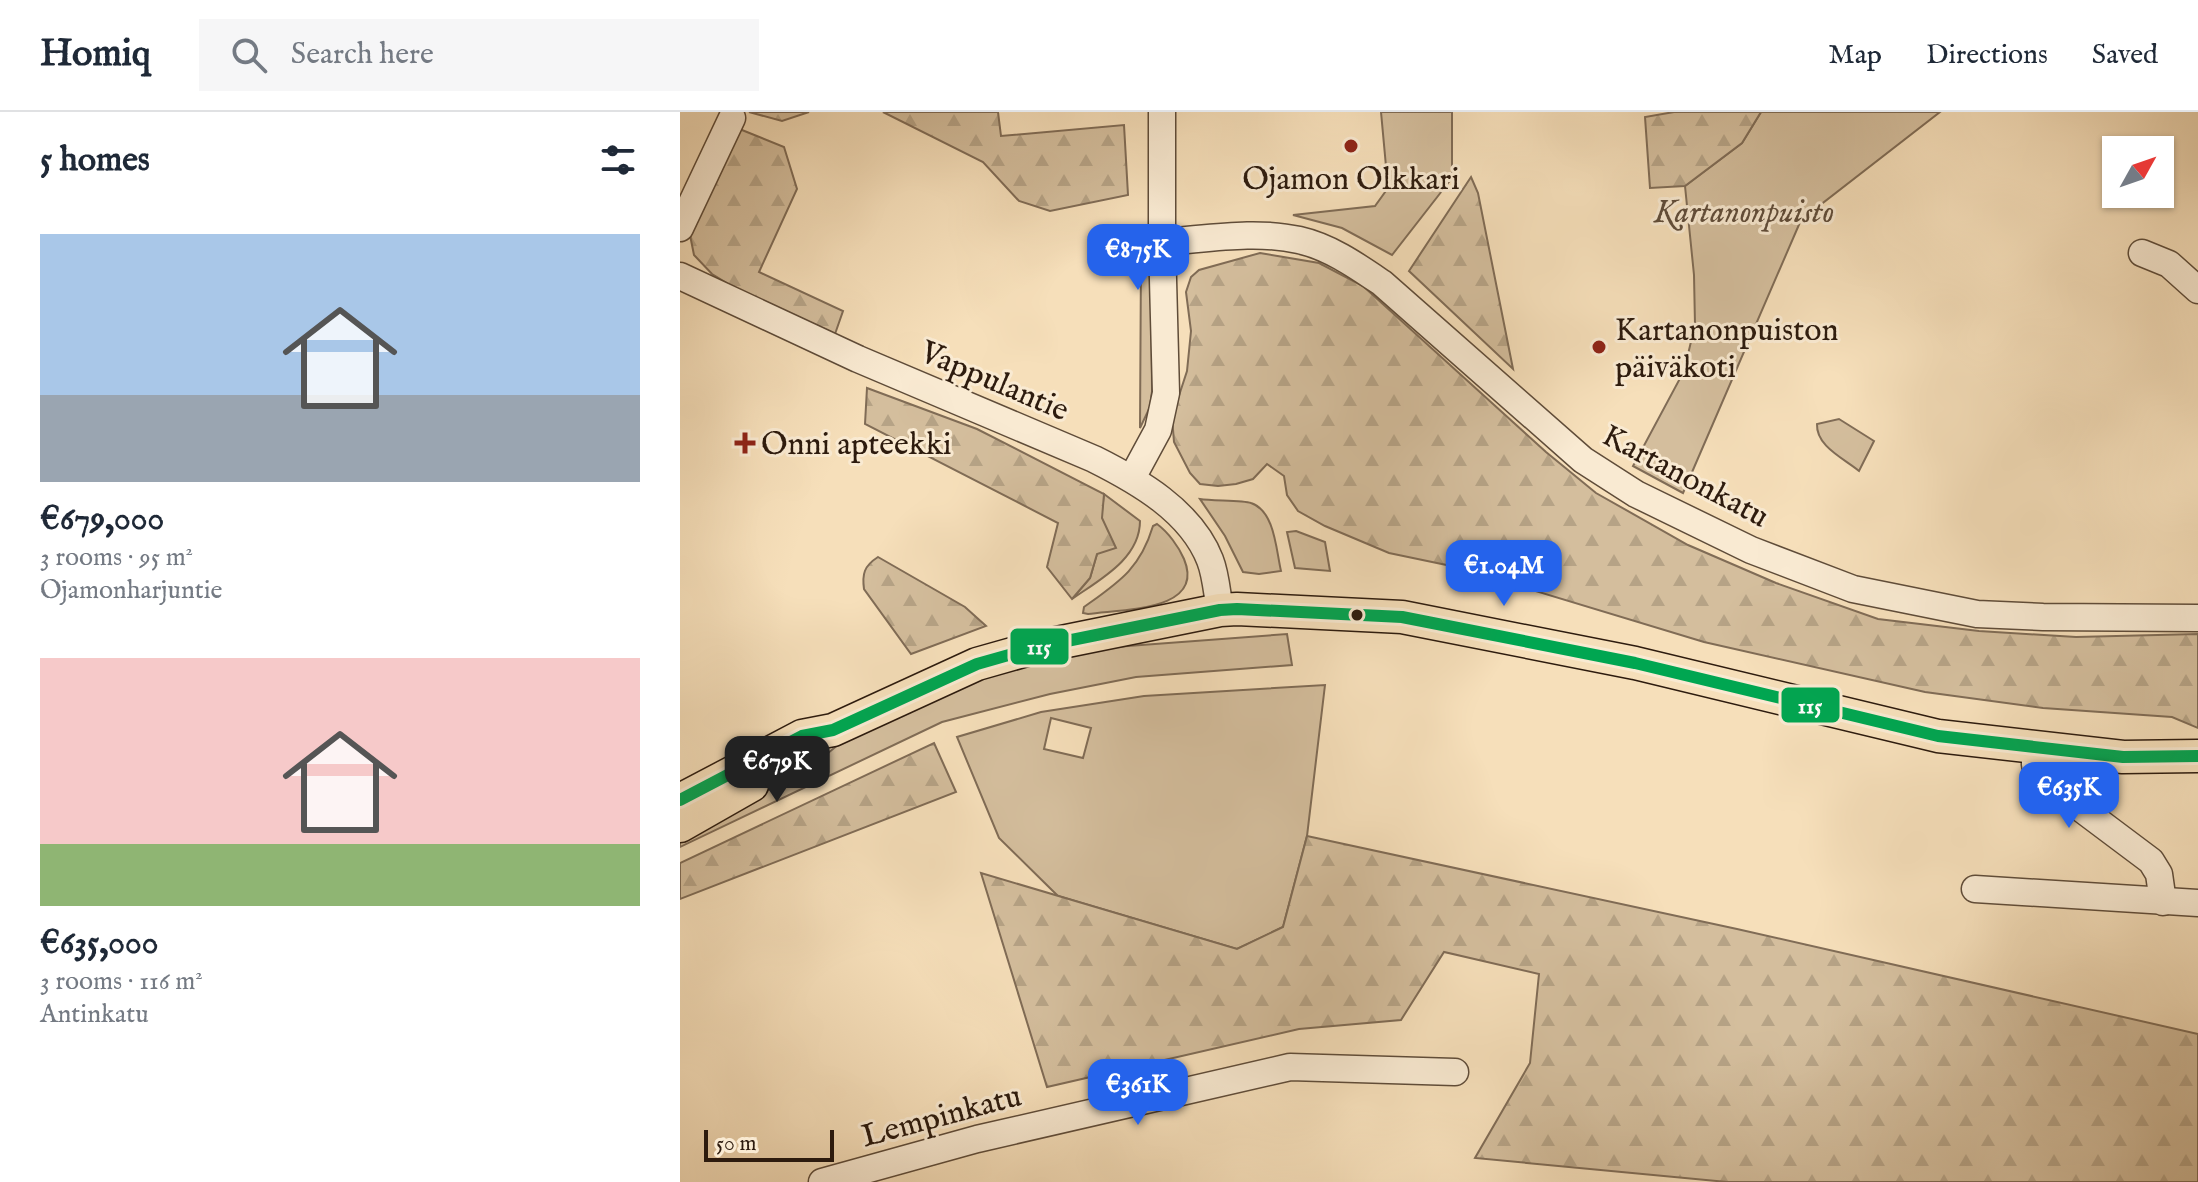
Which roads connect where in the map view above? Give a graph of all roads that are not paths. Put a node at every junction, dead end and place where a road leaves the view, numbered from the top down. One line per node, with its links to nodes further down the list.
1 (1162, 112): 4 (street)
2 (732, 118): 3 (street)
3 (680, 228)
4 (1162, 242): 8 (street); 10 (street, Kartanonkatu)
5 (2142, 253): 7 (street)
6 (680, 276): 8 (street, Vappulantie)
7 (2198, 290)
8 (1132, 478): 9 (street, Vappulantie)
9 (1220, 610): 11 (main road); 12 (main road)
10 (2198, 618)
11 (833, 730): 14 (main road); 15 (main road)
12 (2035, 748): 13 (main road); 17 (street)
13 (2198, 756)
14 (680, 800)
15 (680, 826)
16 (1975, 889): 17 (street)
17 (2163, 902): 18 (street)
18 (2198, 903)
19 (1455, 1072): 20 (street, Lempinkatu)
20 (822, 1182)

